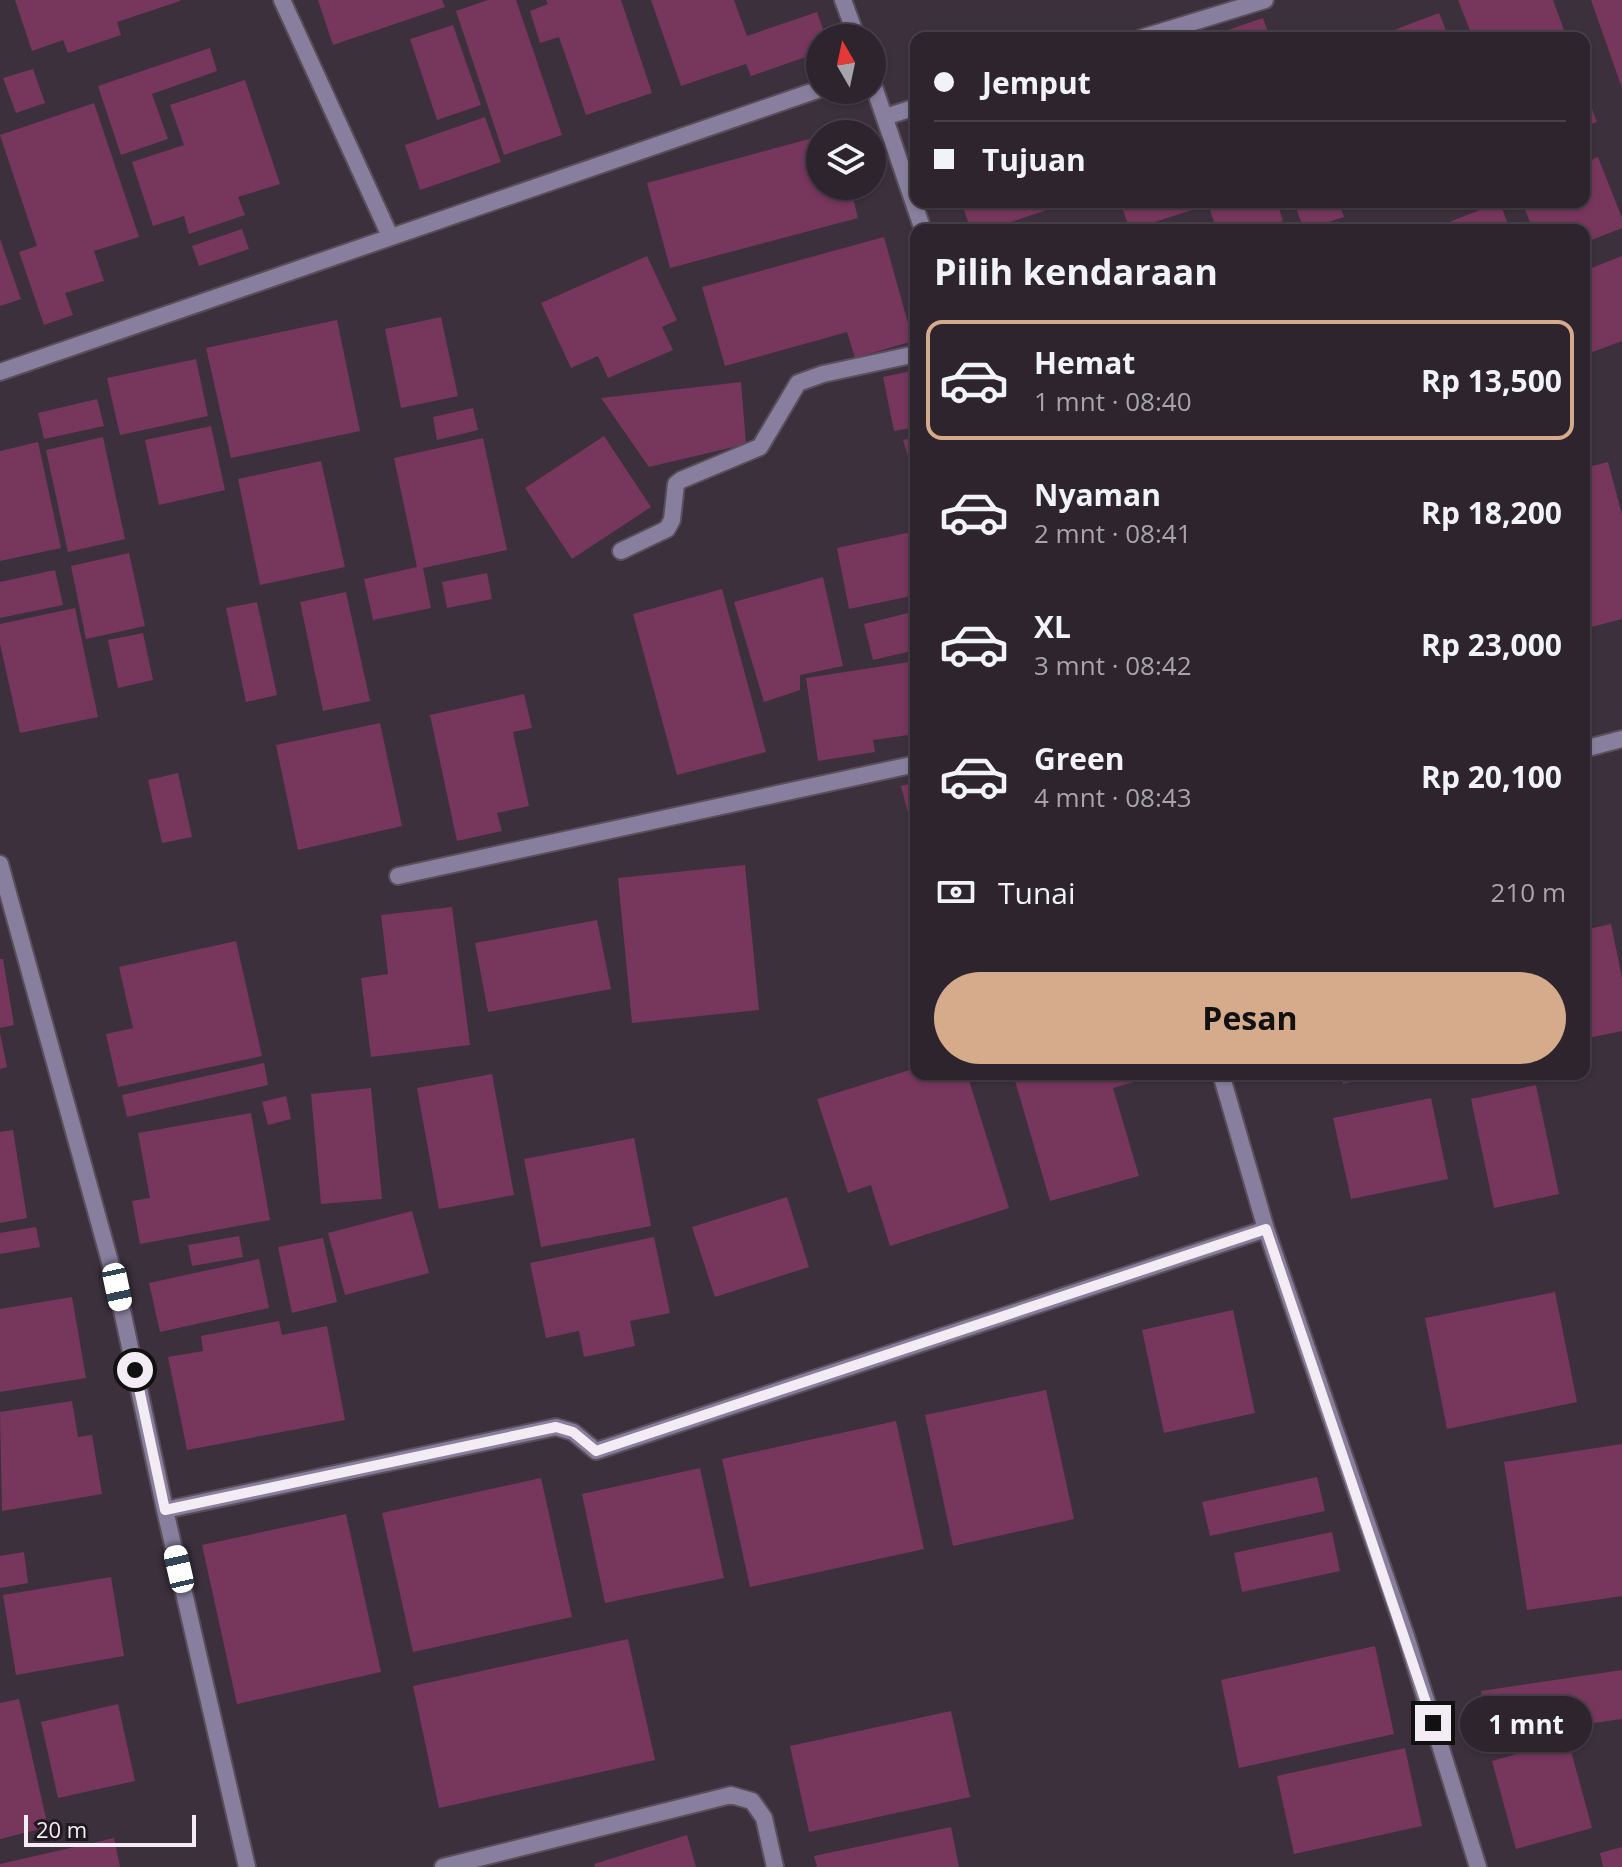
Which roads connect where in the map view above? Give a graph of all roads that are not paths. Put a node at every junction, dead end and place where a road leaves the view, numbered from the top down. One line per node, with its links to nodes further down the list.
1 (282, 0): 11 (street)
2 (843, 0): 4 (street)
3 (1265, 0): 5 (street)
4 (852, 24)
5 (1161, 32)
6 (806, 94): 11 (street)
7 (880, 104): 9 (street)
8 (910, 109): 9 (street)
9 (885, 117): 10 (street)
10 (910, 191)
11 (390, 236): 13 (street)
12 (910, 355): 14 (street)
13 (0, 372)
14 (621, 551)
15 (1622, 739): 16 (street)
16 (1590, 747)
17 (910, 765): 19 (street)
18 (0, 864): 22 (street)
19 (398, 876)
20 (1223, 1080): 21 (street)
21 (1266, 1229): 22 (street); 26 (street)
22 (165, 1510): 23 (street)
23 (247, 1867)
24 (443, 1867): 25 (street)
25 (775, 1867)
26 (1478, 1867)

